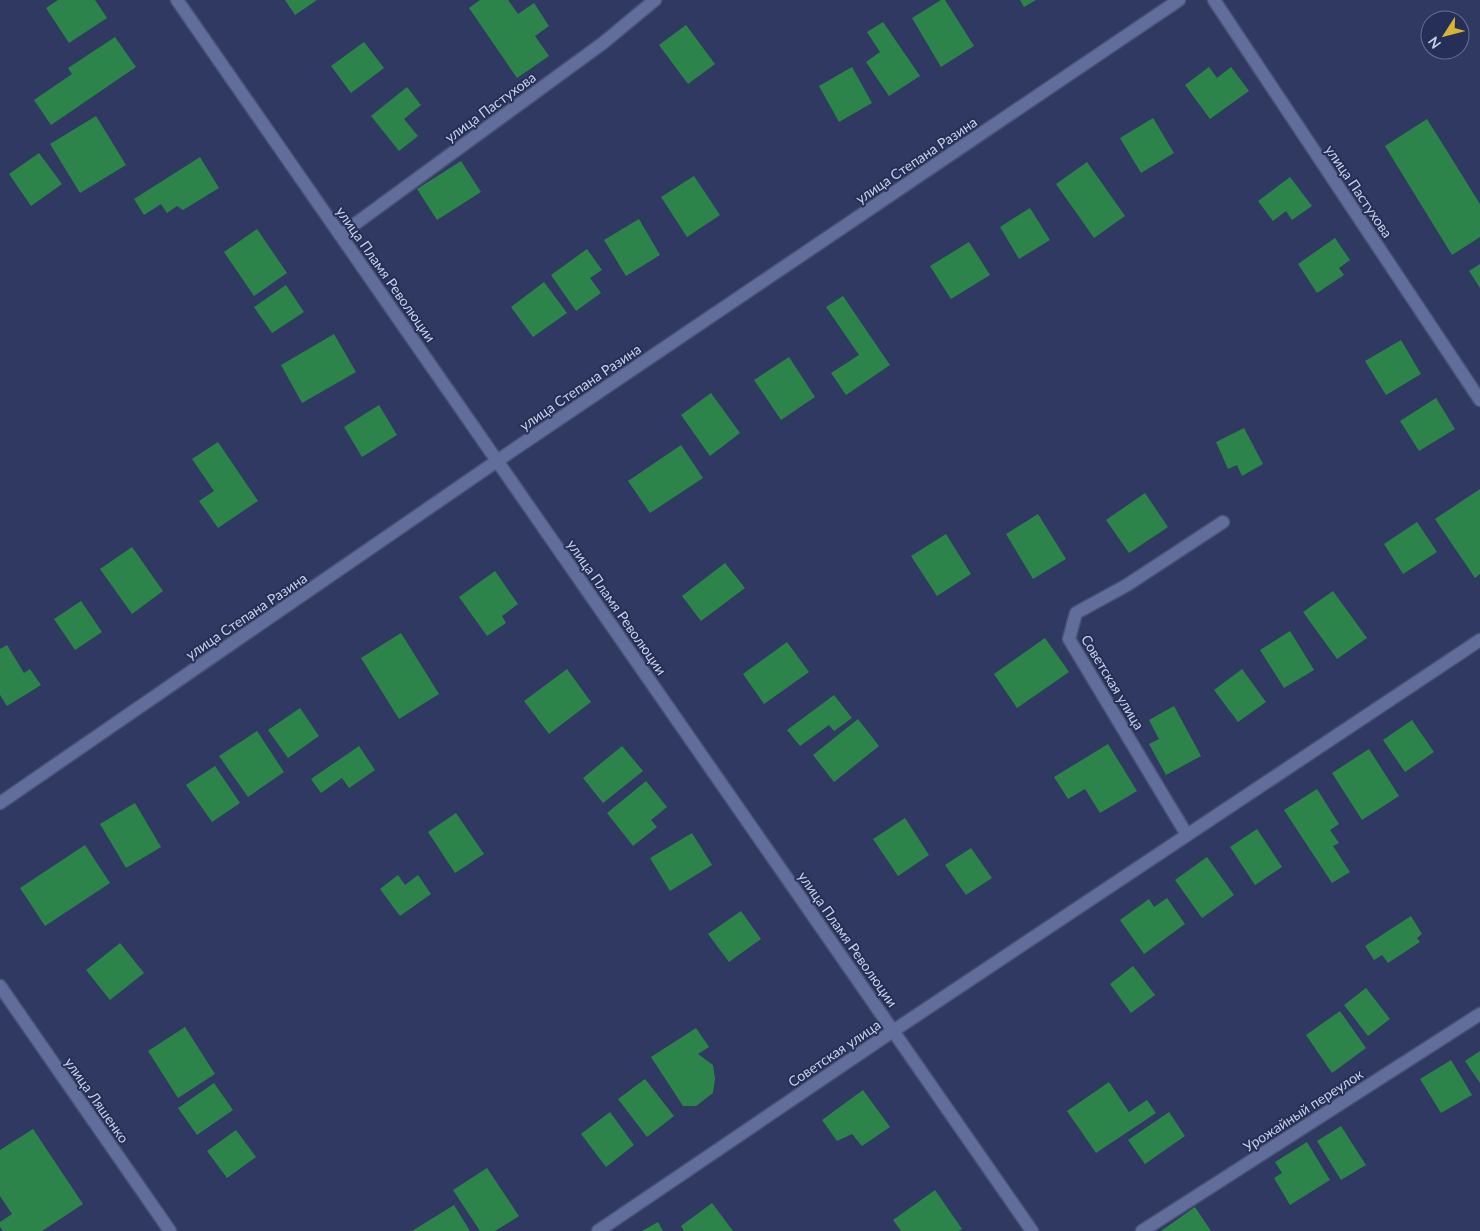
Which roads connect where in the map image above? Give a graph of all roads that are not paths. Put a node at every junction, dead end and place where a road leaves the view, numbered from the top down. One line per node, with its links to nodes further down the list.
1 (177, 0): 5 (street, улица Пламя Революции)
2 (654, 0): 5 (street, улица Пастухова)
3 (1179, 0): 7 (street, улица Степана Разина)
4 (1214, 0): 6 (street, улица Пастухова)
5 (340, 235): 7 (street, улица Пламя Революции)
6 (1480, 400)
7 (497, 461): 10 (street, улица Степана Разина); 14 (street, улица Пламя Революции)
8 (1223, 522): 11 (street, Советская улица)
9 (1480, 640): 11 (street, Советская улица)
10 (0, 803)
11 (1187, 835): 14 (street, Советская улица)
12 (0, 986): 15 (street, улица Ляшенко)
13 (1480, 1014): 18 (street, Урожайный переулок)
14 (893, 1031): 16 (street, Советская улица); 17 (street, улица Пламя Революции)
15 (170, 1231)
16 (598, 1231)
17 (1032, 1231)
18 (1142, 1231)

